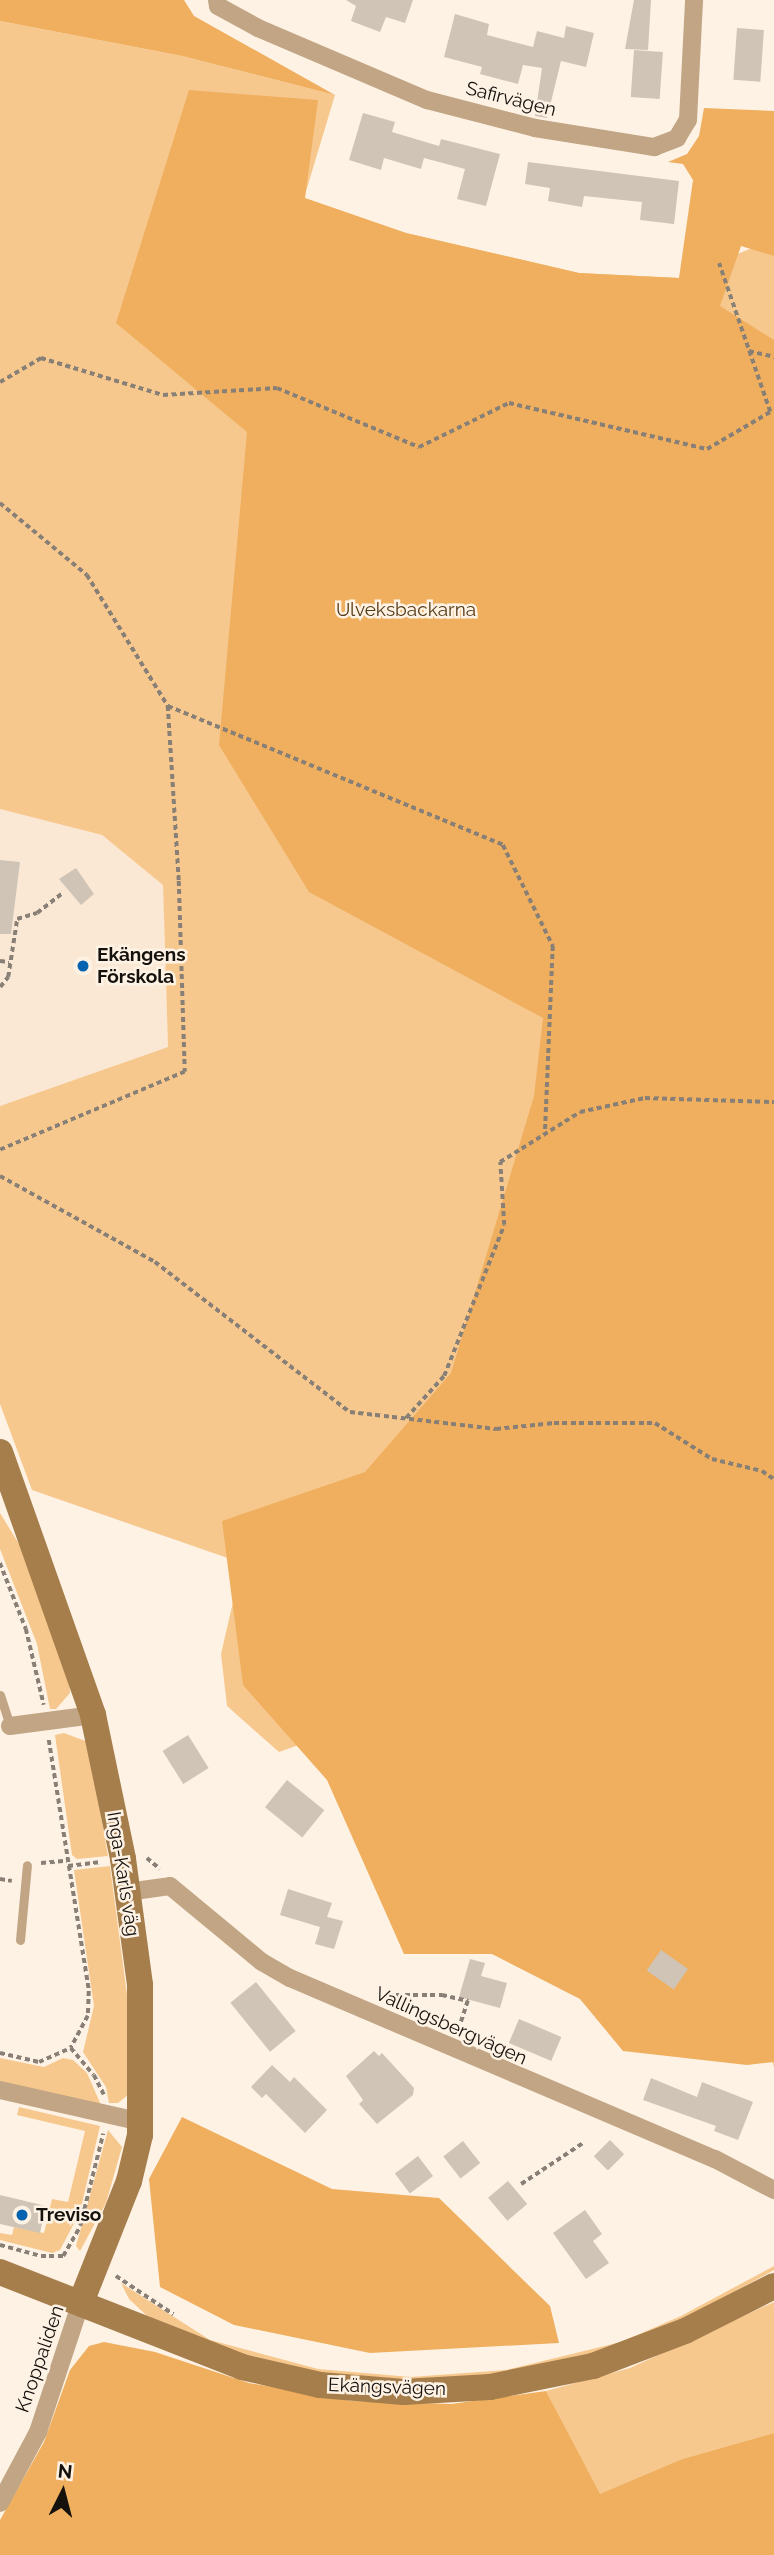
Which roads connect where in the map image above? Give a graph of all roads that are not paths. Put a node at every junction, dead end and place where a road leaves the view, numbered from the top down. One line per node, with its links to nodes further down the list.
1 (217, 0): 2 (street, Safirvägen)
2 (694, 0)
3 (0, 1452): 5 (street, Inga-Karls väg)
4 (0, 1695): 6 (lane)
5 (93, 1715): 6 (street); 8 (street, Inga-Karls väg)
6 (9, 1726)
7 (27, 1865): 9 (lane)
8 (127, 1892): 11 (street, Inga-Karls väg); 12 (street, Vallingsbergvägen)
9 (20, 1940)
10 (0, 2090): 11 (street)
11 (142, 2122): 15 (street, Inga-Karls väg)
12 (774, 2190)
13 (0, 2272): 15 (street, Ekängsvägen)
14 (774, 2286): 15 (street, Ekängsvägen)
15 (81, 2302): 16 (street, Knoppaliden)
16 (0, 2503)

